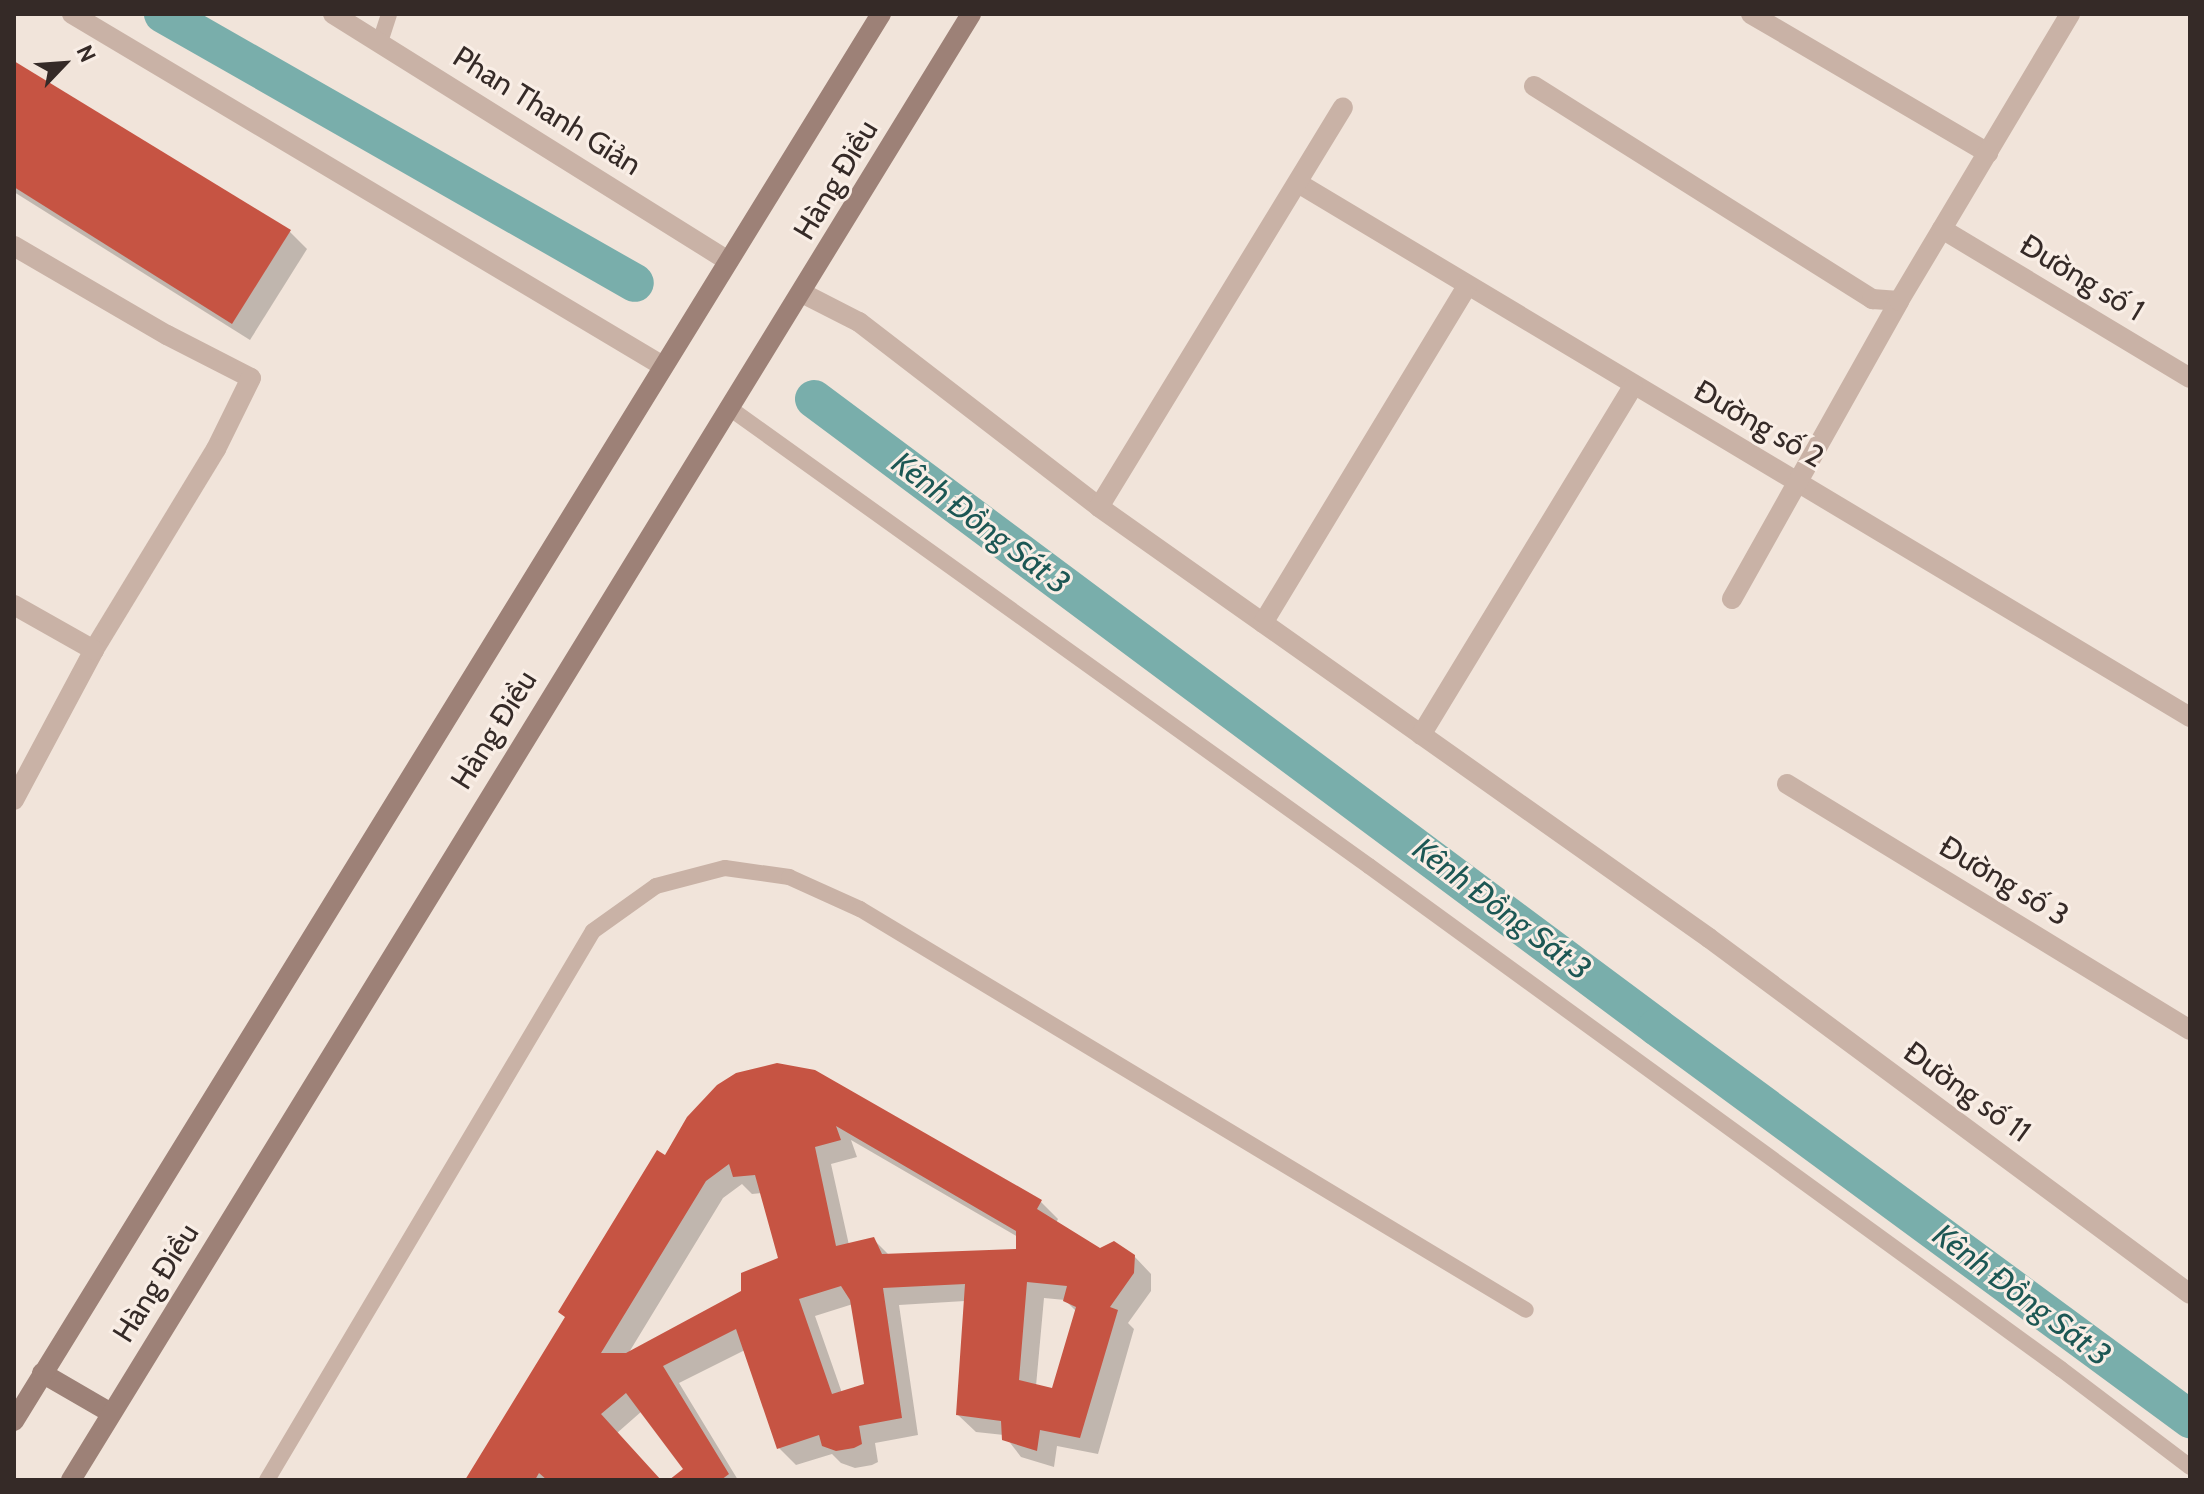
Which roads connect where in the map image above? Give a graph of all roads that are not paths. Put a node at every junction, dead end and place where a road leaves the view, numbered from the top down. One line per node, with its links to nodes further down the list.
1 (72, 14): 19 (street)
2 (333, 14): 8 (street, Phan Thanh Giản)
3 (389, 14): 8 (lane)
4 (881, 14): 15 (main road, Hàng Điều)
5 (971, 14): 17 (main road, Hàng Điều)
6 (1751, 14): 11 (street)
7 (2070, 14): 11 (street)
8 (380, 42): 15 (street, Phan Thanh Giản)
9 (1534, 86): 18 (street)
10 (1343, 108): 12 (street)
11 (1988, 153): 13 (street)
12 (1298, 183): 16 (street, Đường số 2); 24 (street)
13 (1942, 229): 18 (street); 20 (street, Đường số 1)
14 (14, 246): 28 (street)
15 (728, 261): 19 (main road, Hàng Điều)
16 (1467, 286): 21 (street, Đường số 2); 27 (street)
17 (802, 293): 22 (main road, Hàng Điều); 24 (street, Đường số 11)
18 (1899, 301): 23 (street)
19 (663, 366): 36 (main road, Hàng Điều)
20 (2190, 378)
21 (1633, 386): 23 (street, Đường số 2); 30 (street)
22 (728, 407): 37 (main road, Hàng Điều); 39 (lane)
23 (1798, 481): 25 (street); 29 (street, Đường số 2)
24 (1099, 507): 27 (street, Đường số 11)
25 (1732, 599)
26 (14, 605): 28 (street)
27 (1263, 623): 30 (street, Đường số 11)
28 (94, 650): 32 (street)
29 (2190, 717)
30 (1421, 735): 34 (street, Đường số 11)
31 (1787, 784): 33 (street, Đường số 3)
32 (14, 800)
33 (2190, 1030)
34 (2187, 1285)
35 (1526, 1310): 41 (lane)
36 (42, 1373): 37 (main road); 38 (main road, Hàng Điều)
37 (111, 1413): 40 (main road, Hàng Điều)
38 (14, 1421)
39 (2190, 1467)
40 (71, 1480)
41 (267, 1480)

